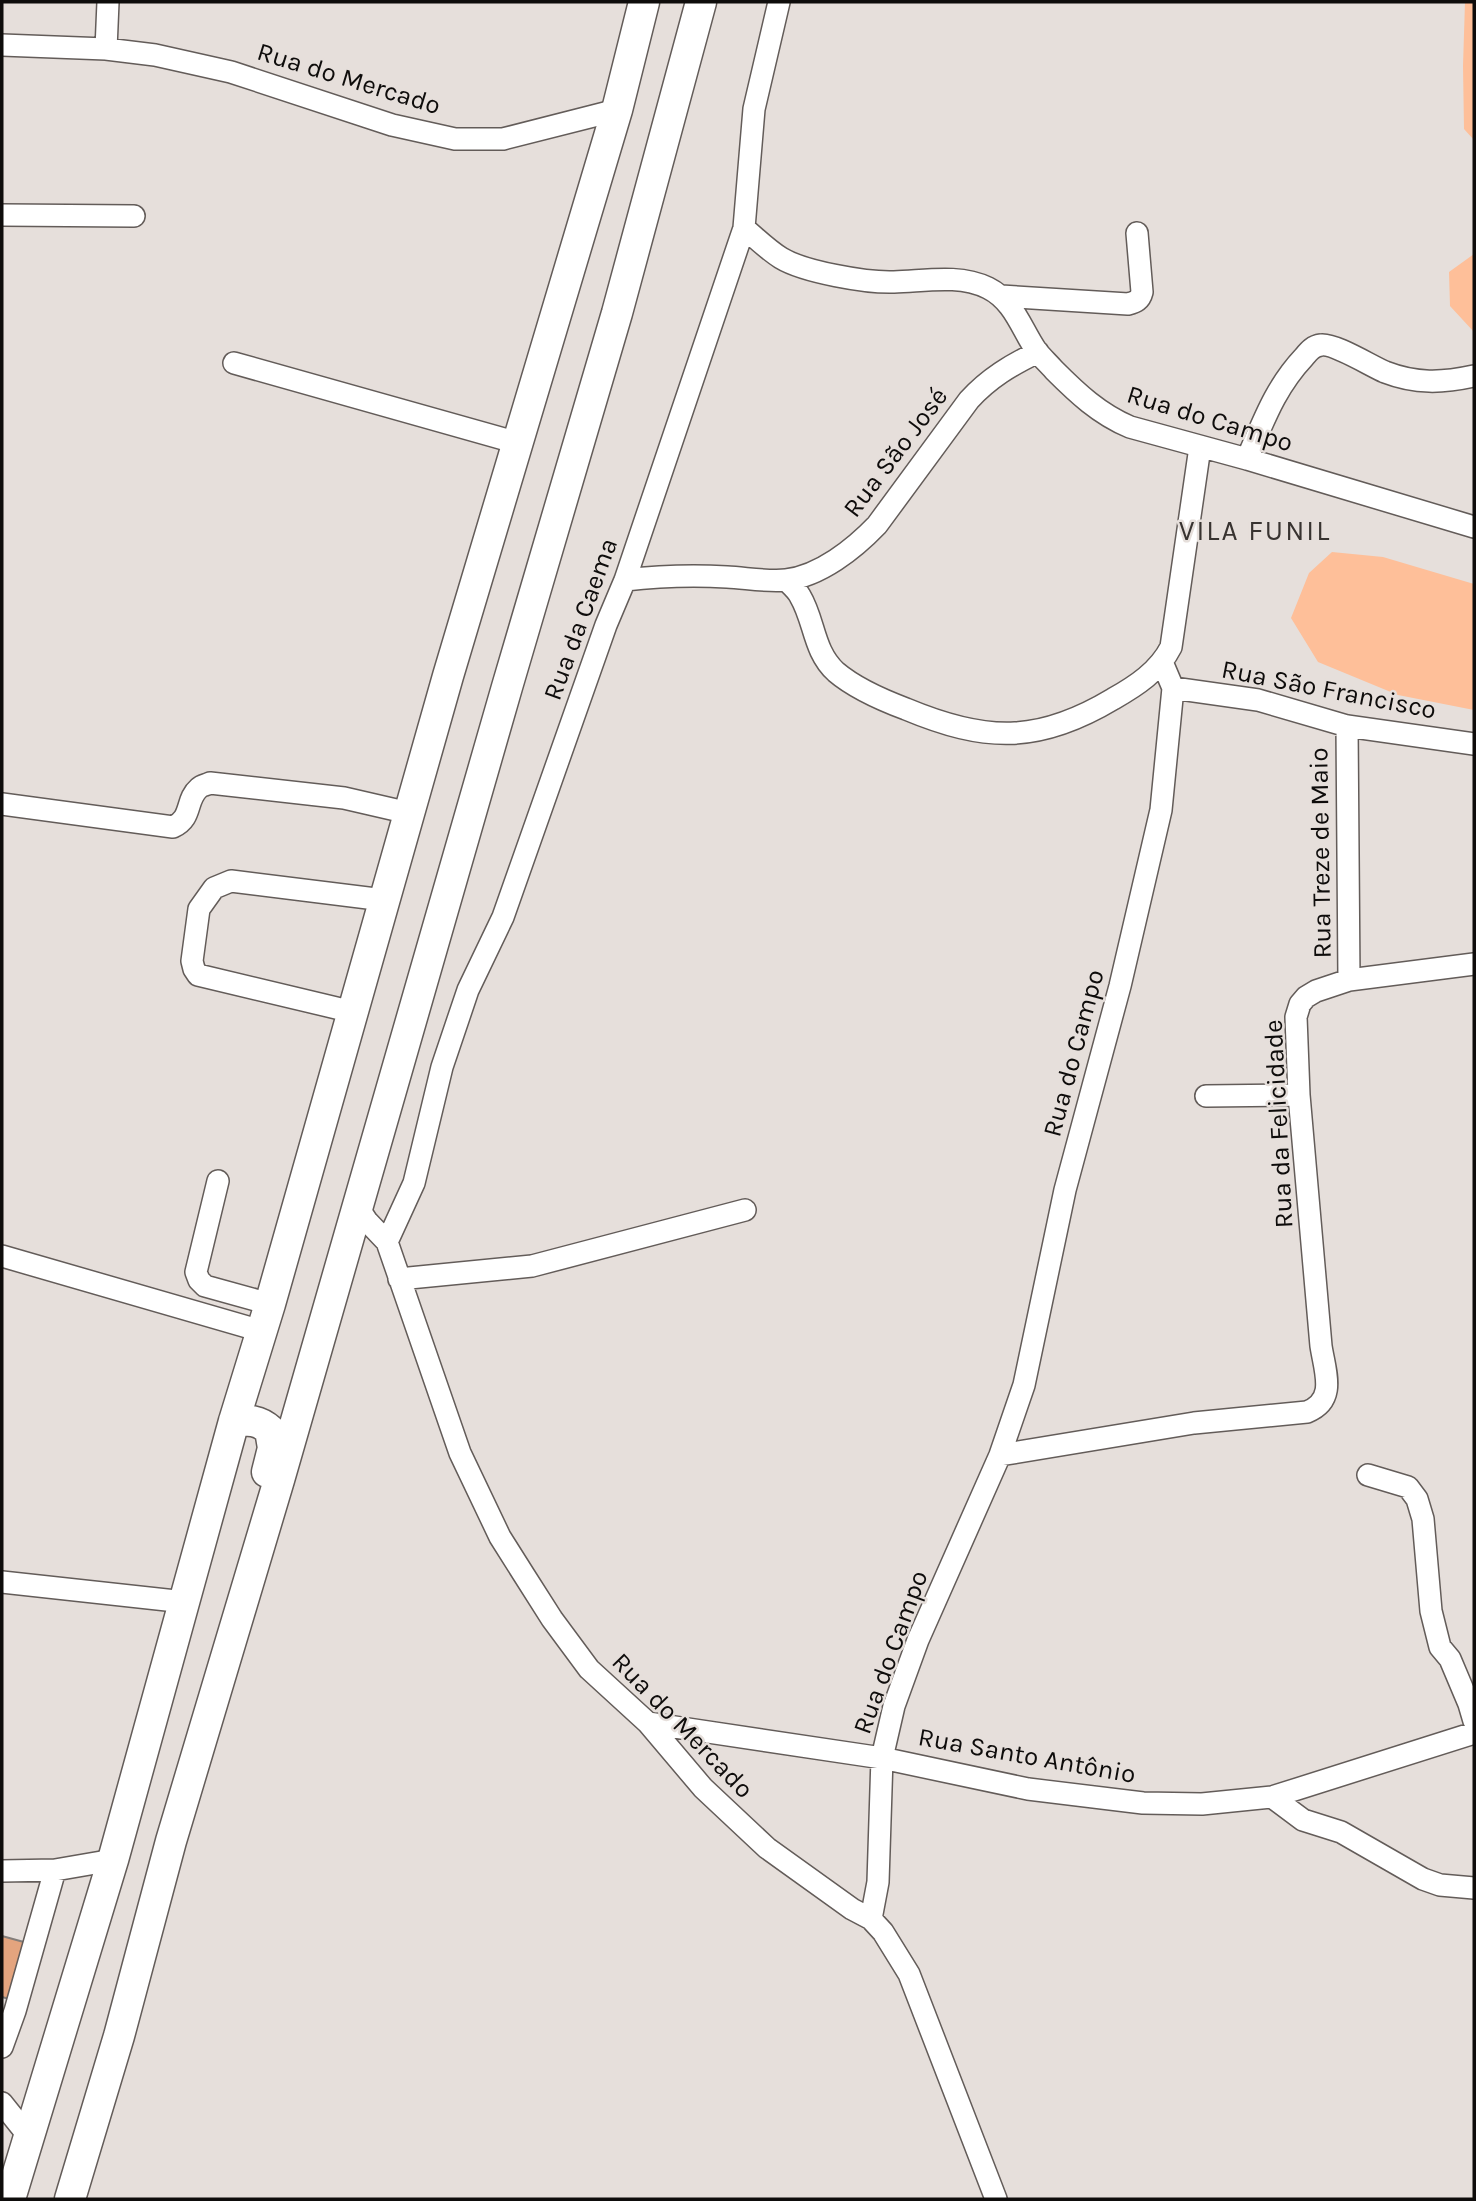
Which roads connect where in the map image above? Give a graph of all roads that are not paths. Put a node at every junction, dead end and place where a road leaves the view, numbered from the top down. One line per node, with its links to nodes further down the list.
1 (108, 2): 6 (street)
2 (644, 2): 7 (highway)
3 (701, 2): 35 (highway)
4 (779, 2): 10 (street, Rua da Caema)
5 (2, 46): 6 (street, Rua do Mercado)
6 (106, 49): 7 (street, Rua do Mercado)
7 (617, 110): 16 (highway)
8 (2, 215): 9 (street)
9 (134, 216)
10 (744, 228): 12 (street, Rua do Campo); 20 (street, Rua da Caema)
11 (1137, 233): 12 (street)
12 (1001, 296): 13 (street, Rua do Campo)
13 (1038, 352): 17 (street, Rua do Campo); 21 (street, Rua São José)
14 (234, 363): 16 (street)
15 (1474, 376): 18 (street)
16 (518, 443): 27 (highway)
17 (1200, 447): 18 (street, Rua do Campo); 22 (street)
18 (1247, 459): 19 (street, Rua do Campo)
19 (1474, 527)
20 (625, 580): 21 (street, Rua São José); 37 (street, Rua da Caema)
21 (786, 580): 22 (street)
22 (1162, 662): 23 (street, Rua do Campo)
23 (1173, 688): 24 (street, Rua São Francisco); 43 (street, Rua do Campo)
24 (1347, 726): 25 (street, Rua São Francisco); 30 (street, Rua Treze de Maio)
25 (1474, 744)
26 (2, 804): 27 (street)
27 (409, 813): 28 (highway)
28 (384, 900): 31 (highway); 31 (street)
29 (1474, 964): 30 (street, Rua da Felicidade)
30 (1349, 981): 33 (street, Rua da Felicidade)
31 (353, 1012): 41 (highway)
32 (1206, 1096): 33 (street)
33 (1299, 1096): 43 (street, Rua da Felicidade)
34 (218, 1181): 41 (street)
35 (357, 1206): 37 (street, Rua do Mercado); 39 (highway)
36 (745, 1210): 40 (street)
37 (387, 1242): 39 (street); 40 (street, Rua do Mercado)
38 (2, 1256): 41 (street)
39 (340, 1266): 52 (highway)
40 (399, 1279): 48 (street, Rua do Mercado)
41 (265, 1318): 42 (highway)
42 (234, 1421): 46 (highway); 52 (highway)
43 (1000, 1455): 50 (street, Rua do Campo)
44 (1368, 1475): 47 (street)
45 (2, 1582): 46 (street)
46 (185, 1602): 53 (highway)
47 (1474, 1721)
48 (648, 1723): 50 (street, Rua Santo Antônio); 57 (street, Rua do Mercado)
49 (1474, 1733): 51 (street, Rua Santo Antônio)
50 (882, 1758): 51 (street, Rua Santo Antônio); 57 (street, Rua do Campo)
51 (1272, 1797): 56 (street)
52 (171, 1841): 63 (highway)
53 (113, 1860): 54 (street); 60 (highway)
54 (55, 1870): 55 (street); 58 (street)
55 (2, 1871)
56 (1474, 1888)
57 (871, 1919): 64 (street, Rua do Mercado)
58 (2, 2048)
59 (2, 2104): 60 (street)
60 (30, 2138): 61 (highway); 62 (highway)
61 (10, 2199)
62 (25, 2199)
63 (70, 2199)
64 (996, 2199)

